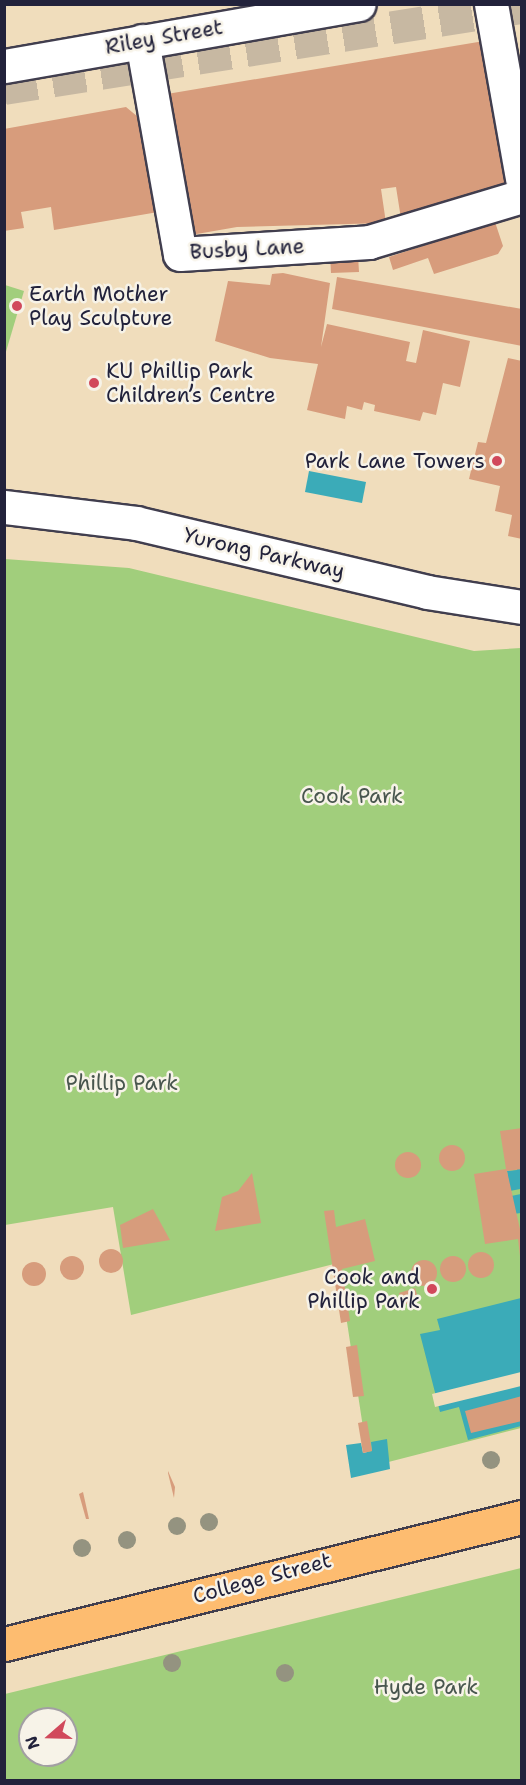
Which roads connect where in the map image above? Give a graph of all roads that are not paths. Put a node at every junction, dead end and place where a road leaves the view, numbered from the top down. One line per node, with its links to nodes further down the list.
1 (360, 4): 3 (street, Riley Street)
2 (491, 4): 6 (street)
3 (291, 10): 4 (street, Riley Street)
4 (142, 41): 5 (street, Riley Street); 7 (street, Busby Lane)
5 (4, 66)
6 (522, 178)
7 (522, 196)
8 (4, 507): 9 (street, Yurong Parkway)
9 (522, 607)
10 (522, 1517): 11 (main road, College Street)
11 (4, 1644)

